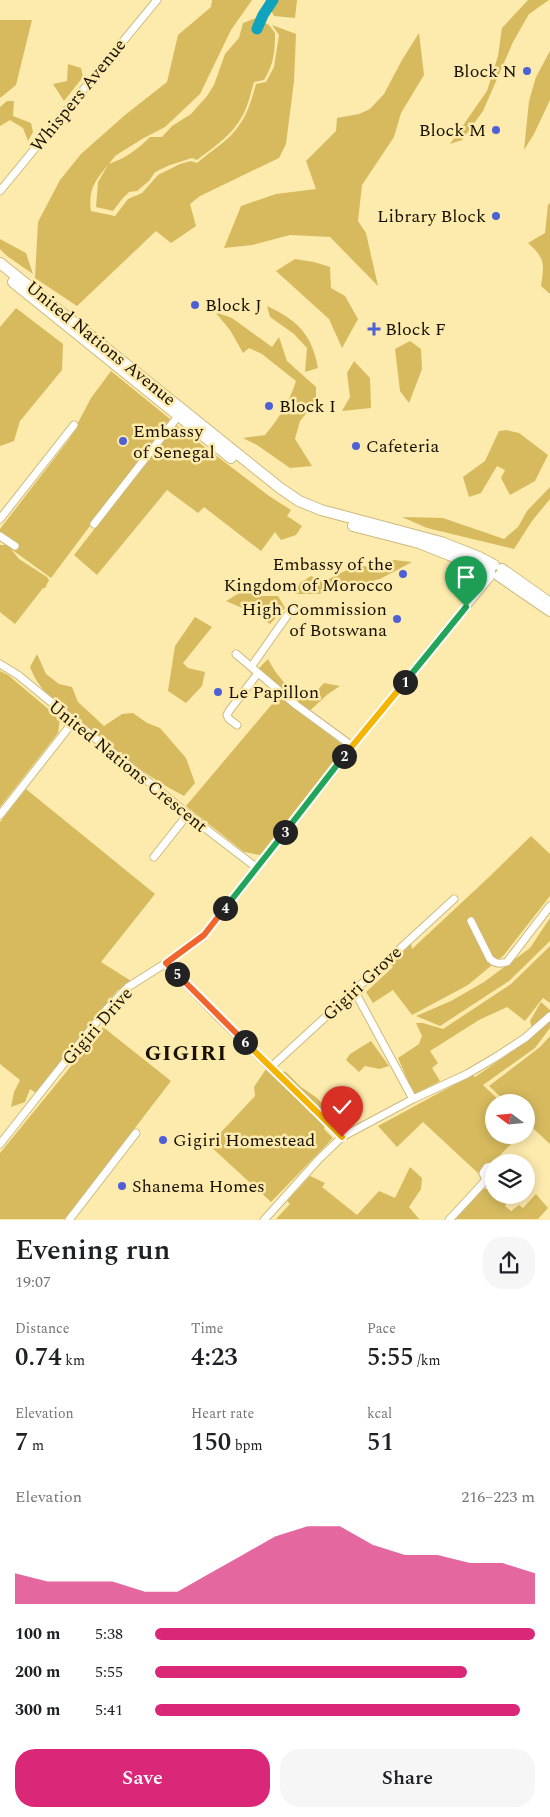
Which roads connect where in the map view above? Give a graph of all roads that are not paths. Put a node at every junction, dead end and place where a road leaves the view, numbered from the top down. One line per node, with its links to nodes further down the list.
1 (157, 0): 2 (street, Whispers Avenue)
2 (0, 191)
3 (0, 263): 5 (street, United Nations Avenue)
4 (0, 272): 5 (street, United Nations Avenue)
5 (135, 376): 6 (street, United Nations Avenue); 12 (street, United Nations Avenue)
6 (178, 415): 9 (street); 12 (street, United Nations Avenue)
7 (74, 425): 8 (street)
8 (0, 519)
9 (94, 524)
10 (0, 536): 11 (street)
11 (15, 546)
12 (495, 571): 13 (street, United Nations Avenue); 15 (street, United Nations Avenue); 22 (street, Gigiri Drive)
13 (550, 602)
14 (294, 606): 18 (street)
15 (550, 611)
16 (236, 654): 18 (street)
17 (0, 664): 20 (street, United Nations Crescent)
18 (251, 667): 19 (street)
19 (258, 673): 21 (street); 22 (street)
20 (73, 722): 23 (street, United Nations Crescent); 24 (street)
21 (236, 725)
22 (352, 746): 26 (street, Gigiri Drive)
23 (188, 814): 25 (street); 26 (street, United Nations Crescent)
24 (0, 815)
25 (154, 857)
26 (257, 868): 30 (street, Gigiri Drive)
27 (454, 899): 31 (street, Gigiri Grove)
28 (550, 906): 29 (street)
29 (471, 921)
30 (166, 963): 33 (street); 37 (street, Gigiri Drive)
31 (354, 990): 33 (street, Gigiri Grove); 34 (street)
32 (550, 1016): 34 (street)
33 (271, 1067): 36 (street)
34 (413, 1099): 36 (street)
35 (136, 1133): 39 (street)
36 (342, 1137): 40 (street)
37 (0, 1144)
38 (485, 1181): 41 (street)
39 (69, 1220)
40 (264, 1220)
41 (449, 1220)

